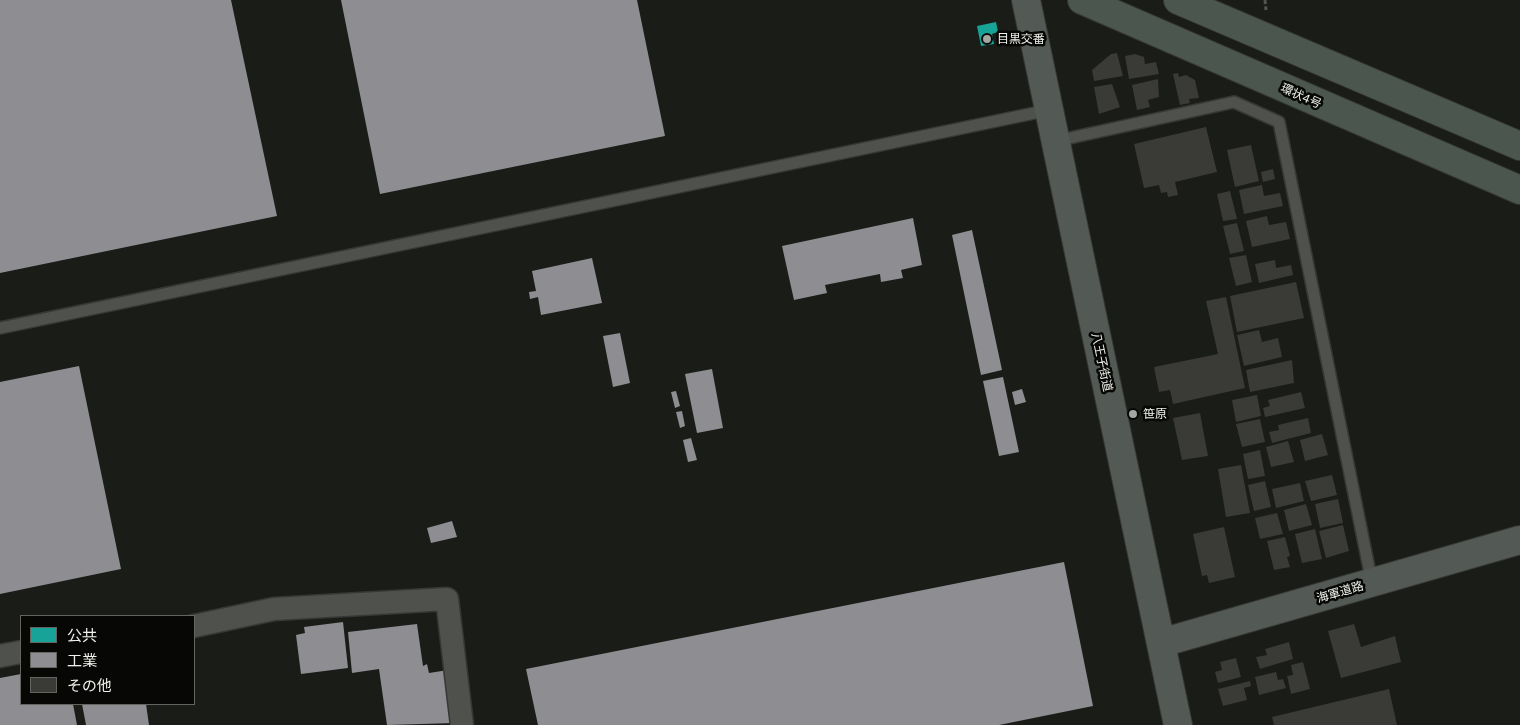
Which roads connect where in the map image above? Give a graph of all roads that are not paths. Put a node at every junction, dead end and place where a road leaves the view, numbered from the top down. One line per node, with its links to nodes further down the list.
1 (1026, 0): 4 (street, 八王子街道)
2 (1082, 0): 7 (main road, 環状4号)
3 (1178, 0): 6 (main road)
4 (1049, 110): 5 (street, 八王子街道); 8 (lane)
5 (1056, 141): 10 (lane); 12 (street, 八王子街道)
6 (1520, 146)
7 (1520, 190)
8 (0, 328)
9 (1520, 540): 10 (street, 海軍道路)
10 (1372, 583): 12 (street, 海軍道路)
11 (195, 626): 15 (street)
12 (1161, 643): 16 (street, 八王子街道)
13 (20, 652): 14 (street)
14 (0, 656)
15 (462, 725)
16 (1178, 725)

